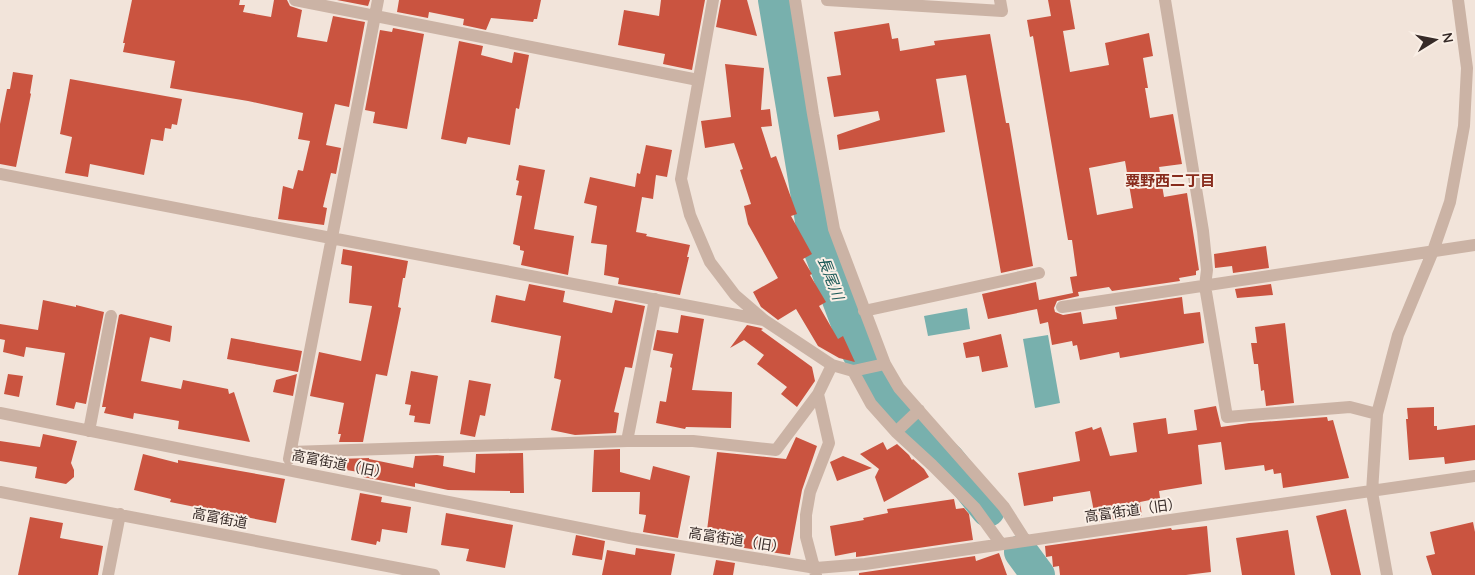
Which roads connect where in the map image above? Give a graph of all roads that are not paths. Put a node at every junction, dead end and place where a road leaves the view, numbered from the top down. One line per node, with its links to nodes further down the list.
1 (295, 0): 10 (street)
2 (378, 0): 10 (street)
3 (713, 0): 11 (street)
4 (795, 0): 20 (street)
5 (827, 0): 9 (street)
6 (1000, 0): 9 (street)
7 (1165, 0): 17 (street)
8 (1458, 0): 15 (street)
9 (890, 2)
10 (375, 16): 11 (street); 13 (street)
11 (698, 80): 22 (street)
12 (0, 174): 13 (street)
13 (331, 238): 18 (street); 33 (street)
14 (1475, 245): 15 (street)
15 (1433, 251): 17 (street); 29 (street)
16 (1039, 274): 20 (street)
17 (1205, 286): 19 (street); 29 (street)
18 (655, 299): 22 (street); 32 (street)
19 (1062, 307)
20 (864, 311): 24 (street)
21 (111, 316): 31 (street)
22 (764, 320): 23 (street)
23 (832, 365): 25 (street); 26 (street)
24 (882, 365): 25 (street); 27 (street)
25 (856, 370): 30 (street)
26 (818, 394): 32 (street); 41 (street)
27 (916, 412): 30 (street); 39 (street)
28 (0, 413): 31 (street, 高富街道（旧）)
29 (1377, 414): 37 (street)
30 (898, 430): 40 (street)
31 (89, 431): 34 (street, 高富街道（旧）)
32 (627, 441): 33 (street)
33 (291, 452): 34 (street)
34 (287, 469): 41 (street, 高富街道（旧）)
35 (1475, 476): 37 (street, 高富街道（旧）)
36 (0, 492): 38 (street, 高富街道)
37 (1372, 492): 39 (street, 高富街道（旧）); 44 (street)
38 (120, 514): 42 (street); 43 (street, 高富街道)
39 (1025, 540): 40 (street, 高富街道（旧）)
40 (1001, 544): 41 (street, 高富街道（旧）)
41 (816, 572)
42 (108, 575)
43 (434, 575)
44 (1387, 575)

